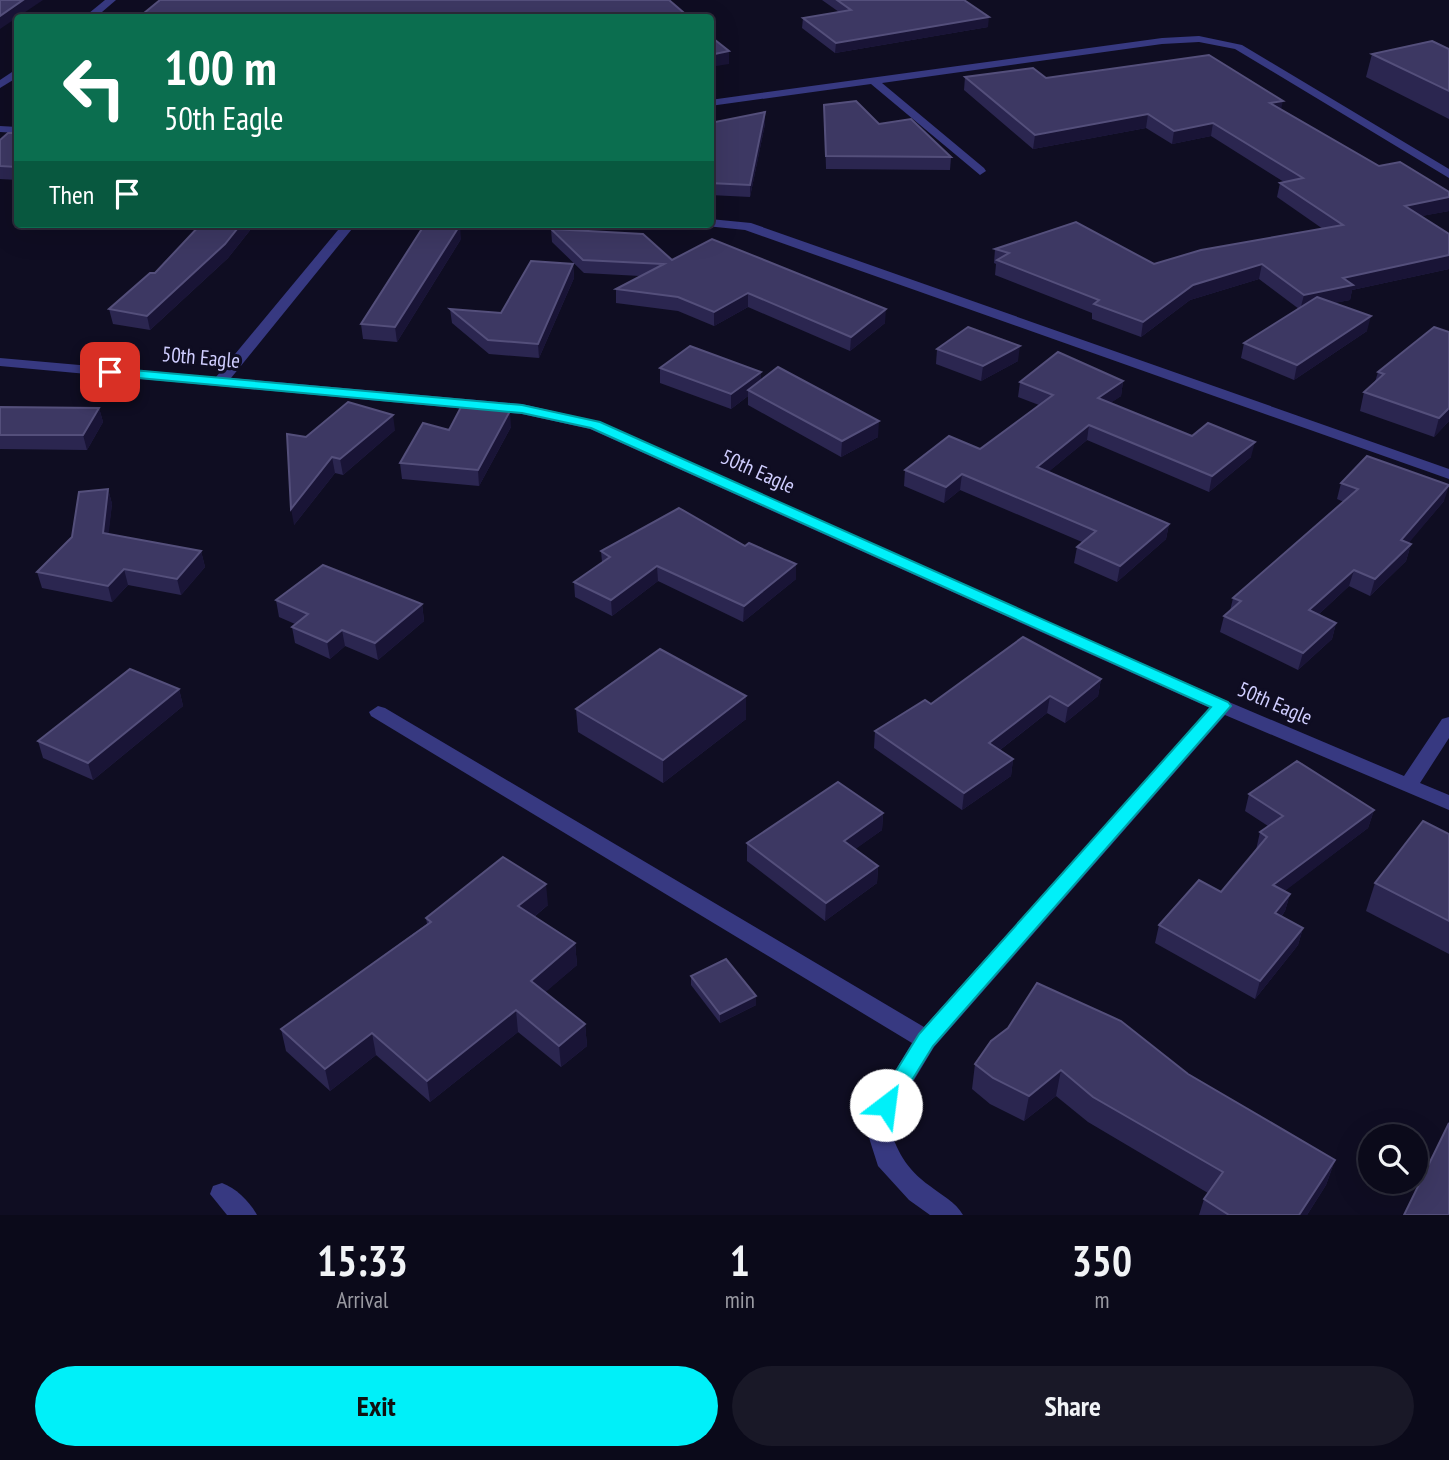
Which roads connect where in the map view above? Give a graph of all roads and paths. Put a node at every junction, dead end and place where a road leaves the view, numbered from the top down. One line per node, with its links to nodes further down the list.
1 (111, 0): 2 (street)
2 (93, 14)
3 (14, 74): 5 (street)
4 (871, 79): 6 (street); 7 (street); 8 (street)
5 (0, 85)
6 (714, 102)
7 (980, 171)
8 (1449, 174)
9 (714, 223): 13 (street)
10 (347, 228): 12 (street)
11 (0, 362): 12 (street, 50th Eagle)
12 (221, 381): 14 (street, 50th Eagle)
13 (1449, 474)
14 (1222, 706): 17 (street, 50th Eagle); 19 (street)
15 (378, 712): 19 (street)
16 (1449, 723): 17 (street)
17 (1408, 785): 18 (street, 50th Eagle)
18 (1449, 803)
19 (926, 1040): 22 (street)
20 (222, 1194): 21 (street)
21 (244, 1215)
22 (950, 1215)

